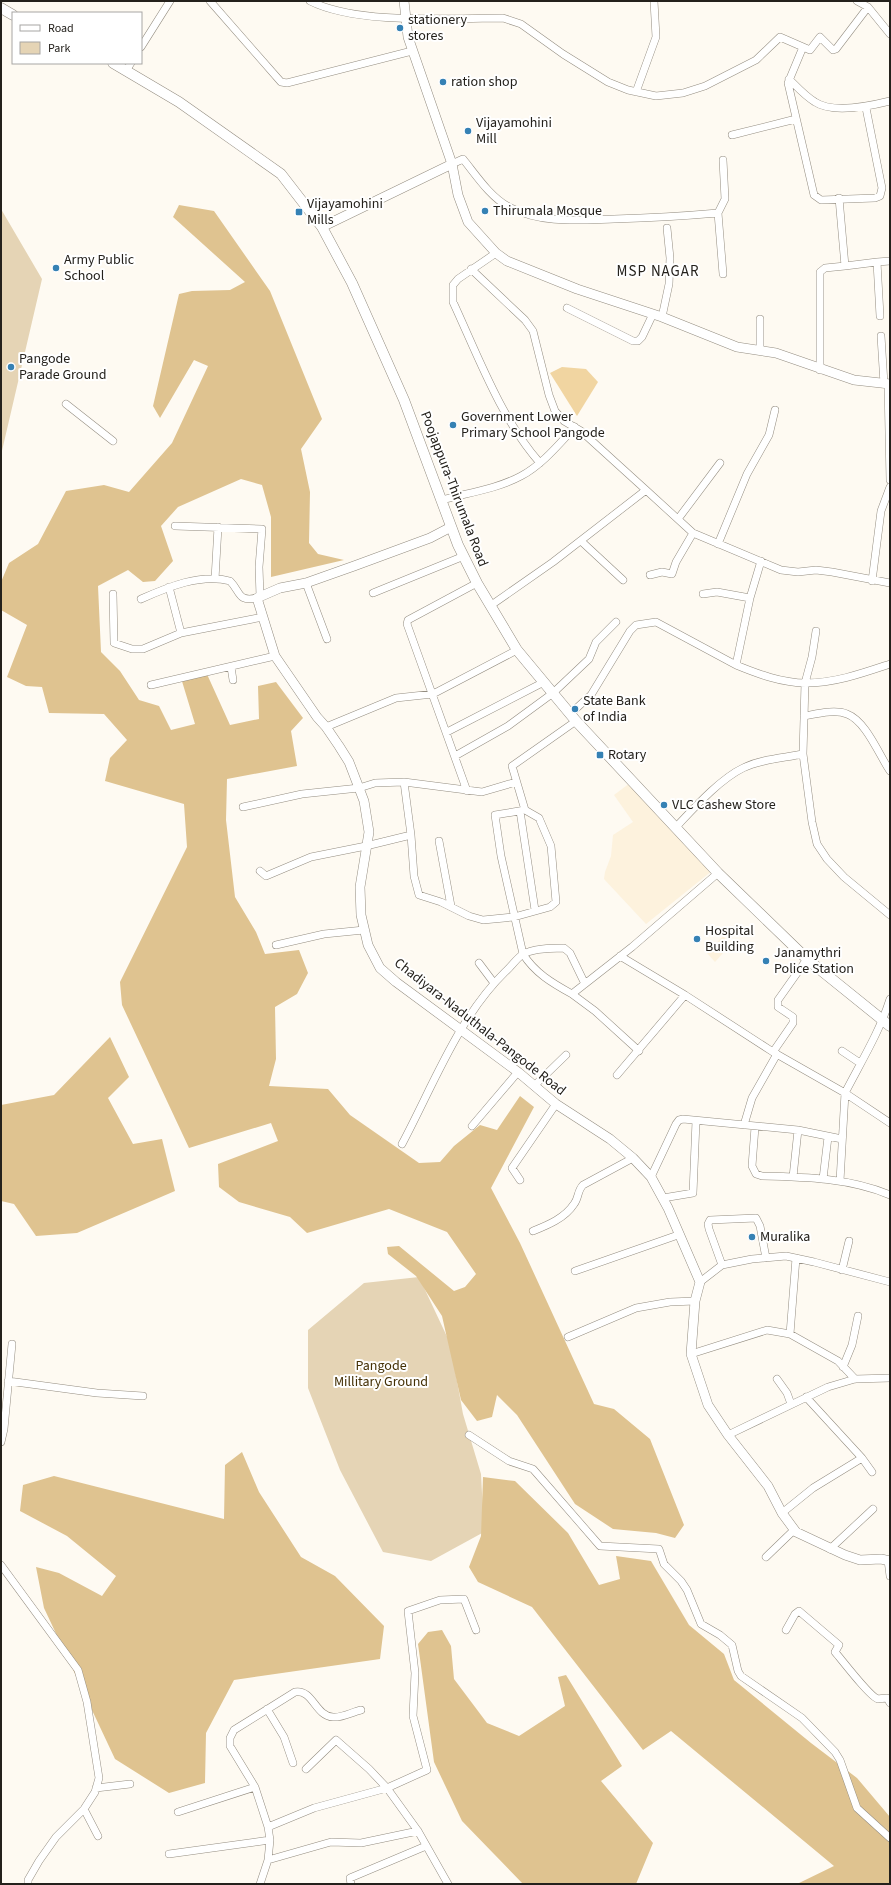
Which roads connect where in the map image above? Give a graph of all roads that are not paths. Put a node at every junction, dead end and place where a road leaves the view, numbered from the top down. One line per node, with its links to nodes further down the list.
1 (170, 1): 12 (street)
2 (210, 1): 14 (street)
3 (310, 1): 10 (street)
4 (404, 1): 10 (street)
5 (654, 1): 18 (street)
6 (857, 1): 7 (street)
7 (868, 7): 11 (street); 13 (street)
8 (1, 9): 9 (main road)
9 (12, 14)
10 (405, 18): 14 (street); 18 (street)
11 (890, 34)
12 (142, 45)
13 (802, 47): 17 (street); 18 (street)
14 (412, 51): 24 (street)
15 (117, 64): 16 (main road, Poojappura-Thirumala Road)
16 (128, 67): 27 (main road, Poojappura-Thirumala Road)
17 (789, 79): 20 (street); 21 (street)
18 (636, 92)
19 (890, 101): 20 (street)
20 (866, 108): 25 (street)
21 (796, 119): 22 (street); 25 (street)
22 (732, 135)
23 (723, 160): 26 (street)
24 (452, 164): 26 (street); 27 (street); 29 (street)
25 (838, 198): 32 (street)
26 (718, 213): 34 (street)
27 (322, 226): 52 (main road, Poojappura-Thirumala Road)
28 (667, 228): 36 (street)
29 (496, 253): 33 (street); 36 (street)
30 (890, 261): 31 (street)
31 (877, 262): 32 (street); 37 (street)
32 (845, 266): 41 (street)
33 (471, 269): 45 (street); 47 (street)
34 (723, 274)
35 (567, 308): 36 (street)
36 (657, 316): 40 (street)
37 (880, 316)
38 (760, 319): 40 (street)
39 (881, 336): 42 (street)
40 (760, 351): 41 (street)
41 (820, 370): 42 (street)
42 (888, 384): 49 (street)
43 (66, 404): 46 (street)
44 (774, 410): 59 (street)
45 (575, 427): 47 (street); 51 (street)
46 (113, 441)
47 (540, 463): 52 (street)
48 (720, 463): 53 (street)
49 (890, 480)
50 (890, 488): 65 (street)
51 (646, 490): 53 (street); 58 (street)
52 (442, 500): 56 (main road, Poojappura-Thirumala Road)
53 (678, 519): 57 (street)
54 (175, 526): 55 (street)
55 (218, 527): 63 (street); 73 (street)
56 (451, 527): 60 (main road, Poojappura-Thirumala Road); 66 (street)
57 (693, 533): 59 (street); 62 (street)
58 (581, 540): 64 (street); 76 (street)
59 (718, 544): 61 (street)
60 (464, 556): 67 (main road, Poojappura-Thirumala Road); 70 (street)
61 (760, 562): 65 (street); 74 (street)
62 (650, 575)
63 (215, 579): 69 (street); 73 (street)
64 (623, 580)
65 (872, 581): 68 (street)
66 (306, 583): 73 (street); 81 (street)
67 (476, 583): 76 (main road, Poojappura-Thirumala Road); 92 (street)
68 (890, 583)
69 (169, 586): 75 (street); 80 (street)
70 (373, 593)
71 (113, 594): 80 (street)
72 (703, 594): 74 (street)
73 (259, 597): 77 (street, Chadiyara-Naduthala-Pangode Road)
74 (750, 598): 85 (street)
75 (141, 599)
76 (490, 606): 82 (main road, Poojappura-Thirumala Road)
77 (263, 617): 80 (street); 83 (street, Chadiyara-Naduthala-Pangode Road)
78 (616, 622): 91 (street)
79 (816, 631): 89 (street)
80 (181, 634)
81 (327, 639)
82 (517, 650): 88 (main road, Poojappura-Thirumala Road); 92 (street)
83 (275, 656): 86 (street); 95 (street, Chadiyara-Naduthala-Pangode Road)
84 (890, 664): 89 (street)
85 (736, 665): 89 (street); 94 (street)
86 (231, 667): 87 (street); 90 (street)
87 (233, 680)
88 (544, 682): 91 (main road, Poojappura-Thirumala Road); 96 (street)
89 (805, 683): 93 (street)
90 (151, 684)
91 (553, 693): 94 (main road, Poojappura-Thirumala Road); 98 (street)
92 (433, 694): 95 (street); 96 (street)
93 (804, 716): 97 (street); 99 (street)
94 (573, 718): 101 (street); 106 (main road, Poojappura-Thirumala Road)
95 (326, 727): 102 (street, Chadiyara-Naduthala-Pangode Road)
96 (447, 732): 98 (street)
97 (803, 754): 106 (street); 114 (street)
98 (455, 756): 103 (street)
99 (890, 771)
100 (404, 782): 102 (street); 103 (street); 107 (street)
101 (516, 782): 103 (street); 105 (street)
102 (359, 788): 104 (street); 109 (street, Chadiyara-Naduthala-Pangode Road)
103 (468, 791)
104 (243, 807)
105 (522, 810): 113 (street); 113 (street); 115 (street)
106 (676, 826): 111 (main road, Poojappura-Thirumala Road)
107 (410, 834): 109 (street); 112 (street)
108 (439, 841): 112 (street)
109 (366, 846): 110 (street); 116 (street, Chadiyara-Naduthala-Pangode Road)
110 (260, 871)
111 (718, 873): 119 (street); 120 (main road, Poojappura-Thirumala Road)
112 (451, 906): 115 (street)
113 (535, 910): 115 (street)
114 (890, 915)
115 (514, 917): 118 (street)
116 (364, 930): 117 (street); 128 (street, Chadiyara-Naduthala-Pangode Road)
117 (276, 945)
118 (522, 954): 122 (street); 123 (street); 124 (street)
119 (620, 956): 123 (street); 125 (street)
120 (807, 959): 127 (main road, Poojappura-Thirumala Road); 131 (street)
121 (479, 963): 122 (street)
122 (494, 982): 128 (street)
123 (585, 984): 124 (street)
124 (572, 994): 129 (street)
125 (685, 995): 129 (street); 131 (street)
126 (890, 999): 127 (street)
127 (887, 1023): 133 (street)
128 (461, 1031): 134 (street, Chadiyara-Naduthala-Pangode Road); 147 (street)
129 (639, 1051): 135 (street)
130 (842, 1051): 133 (street)
131 (774, 1052): 137 (street); 141 (street)
132 (566, 1055): 136 (street)
133 (860, 1063): 137 (street)
134 (518, 1072): 136 (street, Chadiyara-Naduthala-Pangode Road); 142 (street)
135 (617, 1074)
136 (534, 1086): 138 (street, Chadiyara-Naduthala-Pangode Road)
137 (845, 1092): 140 (street); 146 (street)
138 (556, 1104): 148 (street, Chadiyara-Naduthala-Pangode Road); 152 (street)
139 (696, 1121): 141 (street); 149 (street); 155 (street)
140 (890, 1122)
141 (744, 1125): 143 (street)
142 (472, 1126)
143 (755, 1127): 144 (street); 150 (street)
144 (798, 1130): 145 (street); 150 (street)
145 (828, 1137): 146 (street); 151 (street)
146 (842, 1139): 153 (street)
147 (402, 1144)
148 (633, 1158): 149 (street, Chadiyara-Naduthala-Pangode Road); 156 (street)
149 (651, 1177): 155 (street, Chadiyara-Naduthala-Pangode Road)
150 (793, 1177): 151 (street)
151 (822, 1179): 153 (street)
152 (520, 1180)
153 (840, 1181): 154 (street)
154 (890, 1195)
155 (663, 1198): 157 (street, Chadiyara-Naduthala-Pangode Road)
156 (533, 1231)
157 (678, 1235): 163 (street); 164 (street, Chadiyara-Naduthala-Pangode Road)
158 (849, 1241): 162 (street)
159 (766, 1258): 160 (street); 161 (street); 161 (street)
160 (796, 1258): 162 (street); 168 (street)
161 (722, 1265): 164 (street)
162 (842, 1270): 165 (street)
163 (576, 1271)
164 (700, 1282): 166 (street)
165 (890, 1282)
166 (695, 1301): 169 (street); 171 (street)
167 (858, 1316): 172 (street)
168 (790, 1334): 171 (street); 172 (street)
169 (568, 1337)
170 (12, 1344): 176 (street)
171 (691, 1354): 181 (street)
172 (843, 1366): 175 (street)
173 (890, 1378): 175 (street)
174 (776, 1379): 179 (street)
175 (855, 1379): 178 (street)
176 (8, 1381): 177 (street); 182 (street)
177 (142, 1396)
178 (806, 1396): 179 (street); 183 (street)
179 (791, 1404): 181 (street)
180 (469, 1435): 209 (street)
181 (728, 1435): 186 (street)
182 (1, 1442)
183 (862, 1458): 184 (street); 186 (street)
184 (872, 1472)
185 (873, 1509): 188 (street)
186 (782, 1513): 187 (street)
187 (794, 1530): 188 (street); 189 (street)
188 (830, 1549): 190 (street)
189 (766, 1557)
190 (889, 1561): 192 (street)
191 (1, 1565): 202 (street)
192 (890, 1576)
193 (476, 1630): 203 (street)
194 (786, 1630): 195 (street)
195 (890, 1703)
196 (267, 1709): 197 (street); 198 (street); 201 (street)
197 (361, 1710)
198 (293, 1763)
199 (306, 1769): 203 (street)
200 (130, 1784): 202 (street)
201 (255, 1787): 205 (street); 206 (street)
202 (96, 1788): 204 (street)
203 (387, 1788): 206 (street); 207 (street)
204 (84, 1809): 208 (street); 214 (street)
205 (178, 1812)
206 (268, 1827): 210 (street)
207 (418, 1831): 211 (street); 213 (street)
208 (98, 1836)
209 (890, 1838)
210 (270, 1840): 212 (street); 213 (street)
211 (426, 1846): 216 (street); 217 (street)
212 (169, 1854)
213 (268, 1860): 215 (street)
214 (28, 1884)
215 (260, 1884)
216 (351, 1884)
217 (448, 1884)

